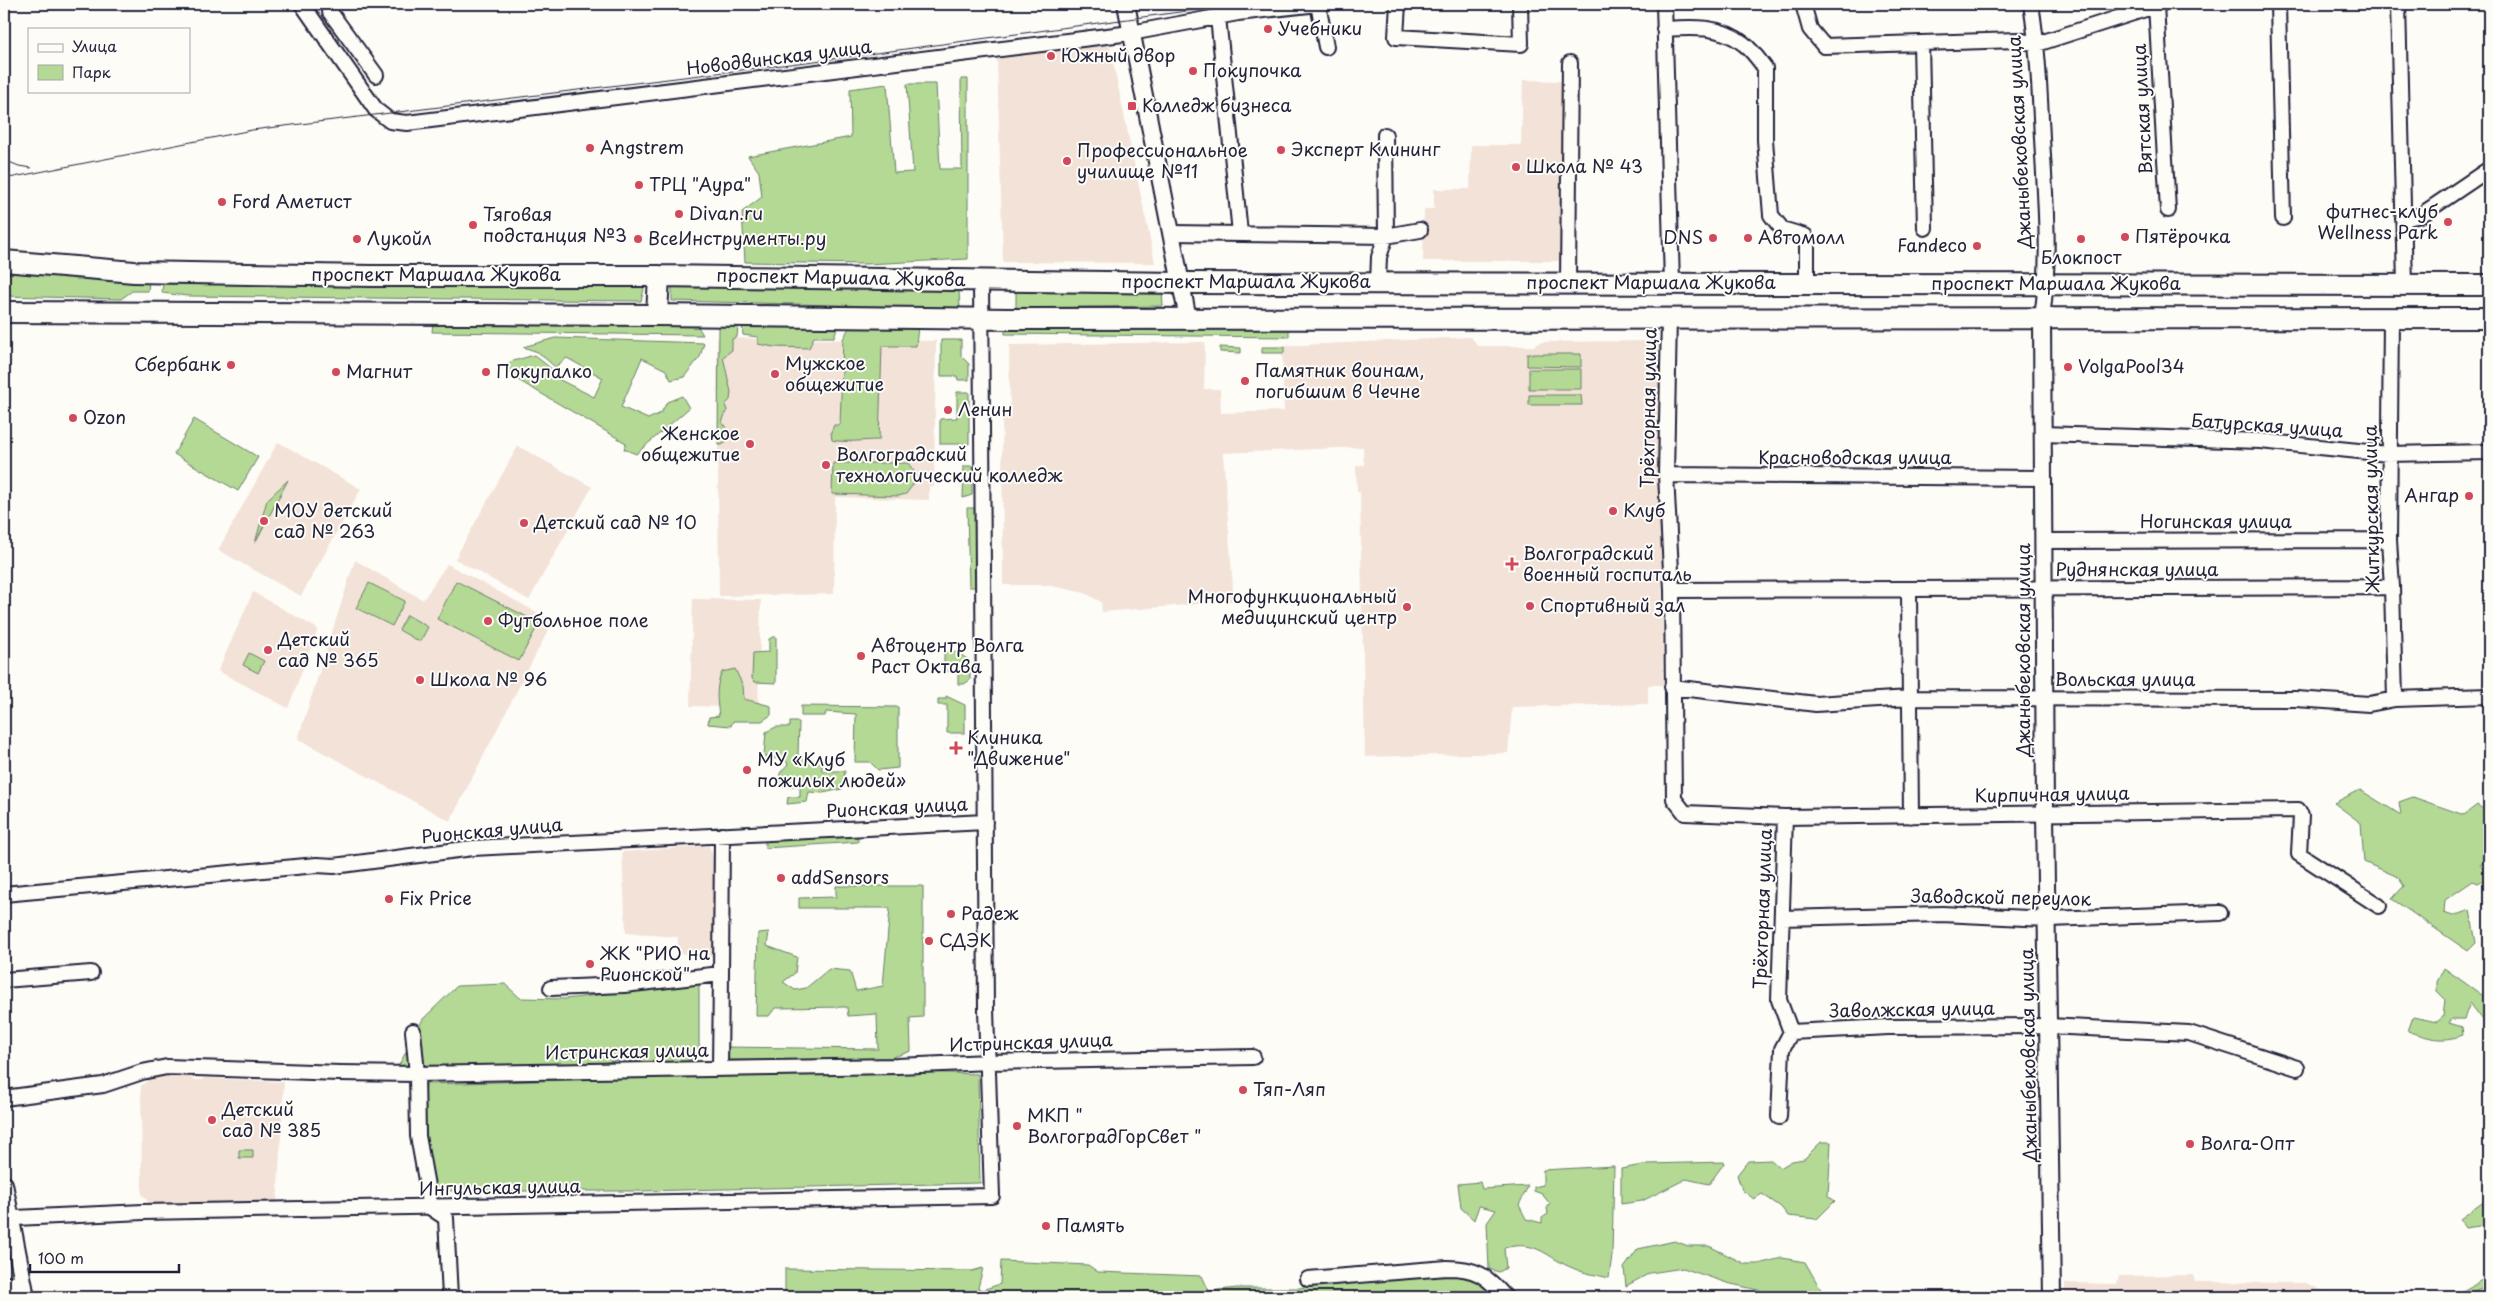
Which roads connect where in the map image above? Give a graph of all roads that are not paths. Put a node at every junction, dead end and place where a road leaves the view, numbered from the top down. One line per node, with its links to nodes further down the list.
1 (302, 4): 14 (street, Новодвинская улица)
2 (1126, 4): 16 (main road)
3 (1318, 4): 13 (street, Новодвинская улица); 19 (street)
4 (1398, 4): 5 (street)
5 (1520, 4)
6 (1664, 4): 15 (street)
7 (1803, 4): 17 (street)
8 (2031, 4): 18 (street, Джаныбековская улица)
9 (2278, 4): 25 (street)
10 (2398, 4): 26 (street)
11 (2159, 5): 18 (street); 24 (street, Вятская улица)
12 (335, 8): 14 (street); 21 (street)
13 (1218, 17): 16 (street, Новодвинская улица); 30 (street)
14 (315, 23): 16 (street, Новодвинская улица)
15 (1664, 29): 38 (street); 39 (street)
16 (1131, 34): 29 (main road)
17 (1921, 43): 18 (street); 27 (street)
18 (2037, 44): 40 (street, Джаныбековская улица)
19 (1326, 47)
20 (1570, 63): 36 (street)
21 (376, 75)
22 (1385, 135): 31 (street)
23 (2489, 169): 26 (street)
24 (2168, 210)
25 (2283, 218)
26 (2403, 219): 41 (street)
27 (1925, 228)
28 (1420, 230): 31 (street)
29 (1172, 233): 30 (street); 35 (main road)
30 (1240, 234): 31 (street)
31 (1386, 236): 37 (street)
32 (4, 261): 33 (highway, проспект Маршала Жукова)
33 (658, 276): 34 (highway, проспект Маршала Жукова); 44 (highway)
34 (981, 279): 35 (highway, проспект Маршала Жукова); 48 (street)
35 (1182, 282): 37 (highway, проспект Маршала Жукова); 49 (main road)
36 (1568, 282): 37 (highway, проспект Маршала Жукова); 38 (highway, проспект Маршала Жукова)
37 (1378, 283)
38 (1672, 283): 39 (highway, проспект Маршала Жукова)
39 (1807, 283): 40 (highway, проспект Маршала Жукова)
40 (2047, 285): 41 (highway, проспект Маршала Жукова); 46 (street, Джаныбековская улица)
41 (2405, 285): 42 (highway, проспект Маршала Жукова)
42 (2489, 285)
43 (4, 312): 44 (highway, проспект Маршала Жукова)
44 (657, 315): 48 (highway, проспект Маршала Жукова)
45 (1669, 317): 46 (highway, проспект Маршала Жукова); 49 (highway, проспект Маршала Жукова); 54 (street, Трёхгорная улица)
46 (2042, 317): 50 (highway, проспект Маршала Жукова); 51 (main road, Джаныбековская улица)
47 (2489, 318): 50 (highway, проспект Маршала Жукова)
48 (980, 319): 49 (highway, проспект Маршала Жукова); 71 (street)
49 (1188, 319)
50 (2391, 319): 53 (street, Житкурская улица)
51 (2042, 434): 53 (street, Батурская улица); 55 (main road, Джаныбековская улица)
52 (2489, 452): 53 (street, Батурская улица)
53 (2388, 454): 56 (street, Житкурская улица)
54 (1666, 475): 55 (street, Красноводская улица); 59 (street, Трёхгорная улица)
55 (2043, 478): 57 (main road, Джаныбековская улица)
56 (2389, 540): 57 (street, Ногинская улица); 58 (street, Житкурская улица)
57 (2044, 541): 60 (main road, Джаныбековская улица)
58 (2392, 587): 60 (street, Руднянская улица); 66 (street, Житкурская улица)
59 (1672, 590): 61 (street, Руднянская улица); 62 (street, Трёхгорная улица)
60 (2045, 590): 61 (street, Руднянская улица); 65 (main road, Джаныбековская улица)
61 (1910, 591): 64 (street)
62 (1672, 687): 64 (street, Вольская улица); 67 (street, Трёхгорная улица)
63 (2489, 696): 66 (street, Вольская улица)
64 (1910, 698): 65 (street, Вольская улица); 69 (street)
65 (2045, 699): 66 (street, Вольская улица); 68 (main road, Джаныбековская улица)
66 (2395, 699)
67 (1674, 799): 70 (street, Кирпичная улица)
68 (2045, 814): 69 (street, Кирпичная улица); 74 (street, Кирпичная улица); 77 (main road, Джаныбековская улица)
69 (1911, 816): 70 (street, Кирпичная улица)
70 (1785, 818): 76 (street, Трёхгорная улица)
71 (985, 822): 72 (street, Рионская улица); 86 (street)
72 (722, 836): 73 (street, Рионская улица); 79 (street)
73 (4, 894)
74 (2379, 906)
75 (2220, 913): 77 (street, Заводской переулок)
76 (1782, 918): 77 (street, Заводской переулок); 84 (street, Трёхгорная улица)
77 (2048, 920): 82 (main road, Джаныбековская улица)
78 (91, 973): 80 (street)
79 (721, 974): 81 (street); 88 (street)
80 (4, 980)
81 (551, 988)
82 (2048, 1026): 84 (street, Заволжская улица); 87 (street, Заволжская улица); 100 (main road, Джаныбековская улица)
83 (413, 1031): 89 (street)
84 (1791, 1032): 91 (street)
85 (1253, 1057): 86 (street, Истринская улица)
86 (989, 1062): 88 (street, Истринская улица); 93 (street, Ингульская улица)
87 (2297, 1068)
88 (720, 1069): 89 (street, Истринская улица)
89 (417, 1074): 90 (street, Истринская улица); 93 (street)
90 (4, 1098)
91 (1779, 1117)
92 (4, 1184): 94 (main road)
93 (431, 1208): 94 (street, Ингульская улица); 98 (street)
94 (10, 1215): 97 (main road)
95 (1308, 1279): 99 (street)
96 (4, 1285): 97 (street)
97 (24, 1290)
98 (450, 1297)
99 (1505, 1297)
100 (2052, 1297)

